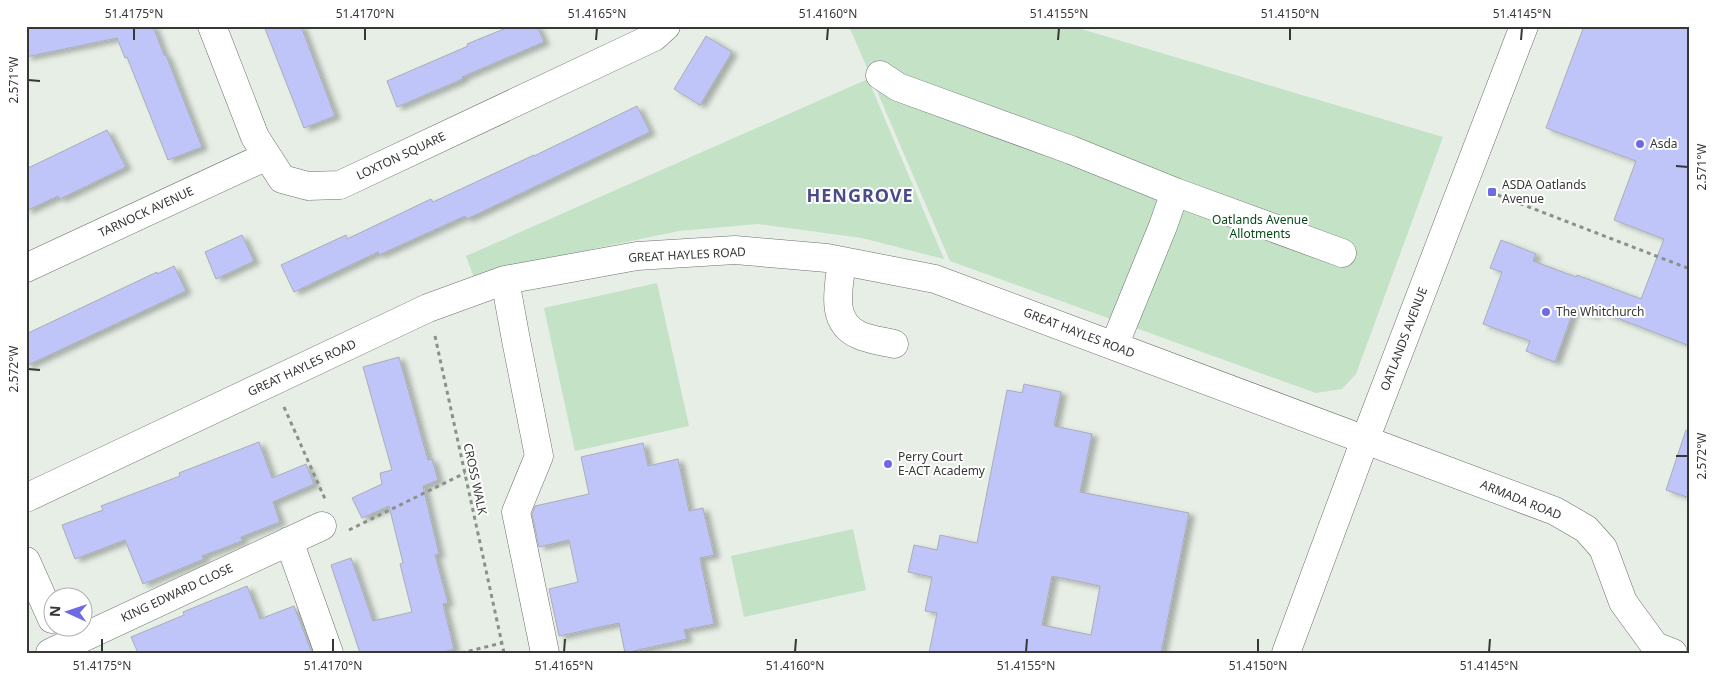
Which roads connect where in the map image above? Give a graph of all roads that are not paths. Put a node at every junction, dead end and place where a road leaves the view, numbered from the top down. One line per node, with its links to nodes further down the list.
1 (212, 26): 5 (street, LOXTON SQUARE)
2 (666, 26): 5 (street, LOXTON SQUARE)
3 (1524, 26): 13 (street, OATLANDS AVENUE)
4 (880, 75): 6 (street)
5 (267, 156): 9 (street, TARNOCK AVENUE)
6 (1175, 192): 7 (street); 12 (street)
7 (1342, 253)
8 (842, 261): 10 (street, GREAT HAYLES ROAD); 11 (street); 12 (street, GREAT HAYLES ROAD)
9 (26, 268)
10 (505, 280): 14 (street, GREAT HAYLES ROAD); 21 (street)
11 (894, 344)
12 (1114, 346): 13 (street, GREAT HAYLES ROAD)
13 (1365, 440): 22 (street, OATLANDS AVENUE); 23 (street, ARMADA ROAD)
14 (26, 498)
15 (330, 521): 16 (street, KING EDWARD CLOSE)
16 (289, 541): 19 (street, KING EDWARD CLOSE); 20 (street)
17 (26, 561): 18 (street)
18 (42, 597)
19 (57, 642)
20 (329, 653)
21 (545, 653)
22 (1286, 653)
23 (1673, 653)

